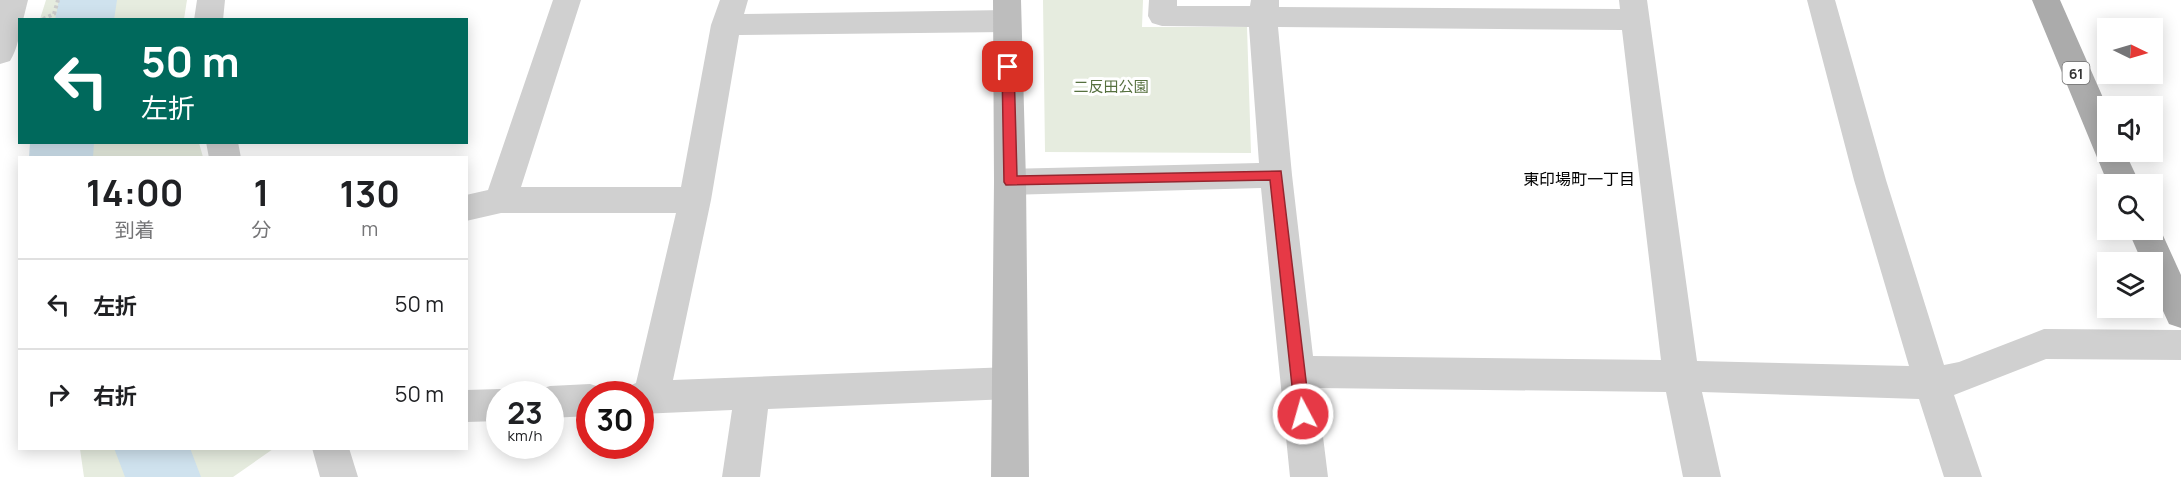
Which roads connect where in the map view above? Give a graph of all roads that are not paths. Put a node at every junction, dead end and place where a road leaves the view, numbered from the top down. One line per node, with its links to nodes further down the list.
1 (14, 0): 12 (street)
2 (211, 0): 11 (street)
3 (567, 0): 16 (street)
4 (1163, 0): 7 (street)
5 (1821, 0): 25 (street)
6 (2046, 0): 13 (main road, 61)
7 (1264, 8): 9 (street); 14 (street)
8 (1007, 10): 10 (street); 15 (street)
9 (1634, 10): 23 (street)
10 (730, 13): 17 (street)
11 (208, 18)
12 (0, 53)
13 (2097, 120)
14 (1276, 175): 15 (street); 22 (street)
15 (1010, 182): 26 (street)
16 (501, 200): 17 (street); 18 (street)
17 (695, 200): 24 (street)
18 (468, 208)
19 (2148, 240): 20 (main road)
20 (2181, 313)
21 (2181, 345): 25 (street)
22 (1298, 372): 23 (street); 35 (street)
23 (1681, 376): 25 (street); 36 (street)
24 (650, 381)
25 (1930, 382): 37 (street)
26 (1010, 383): 27 (street); 34 (street)
27 (752, 394): 28 (street); 33 (street)
28 (654, 398)
29 (486, 405): 30 (street)
30 (468, 406)
31 (331, 450): 32 (street)
32 (339, 477)
33 (741, 477)
34 (1010, 477)
35 (1309, 477)
36 (1702, 477)
37 (1962, 477)

